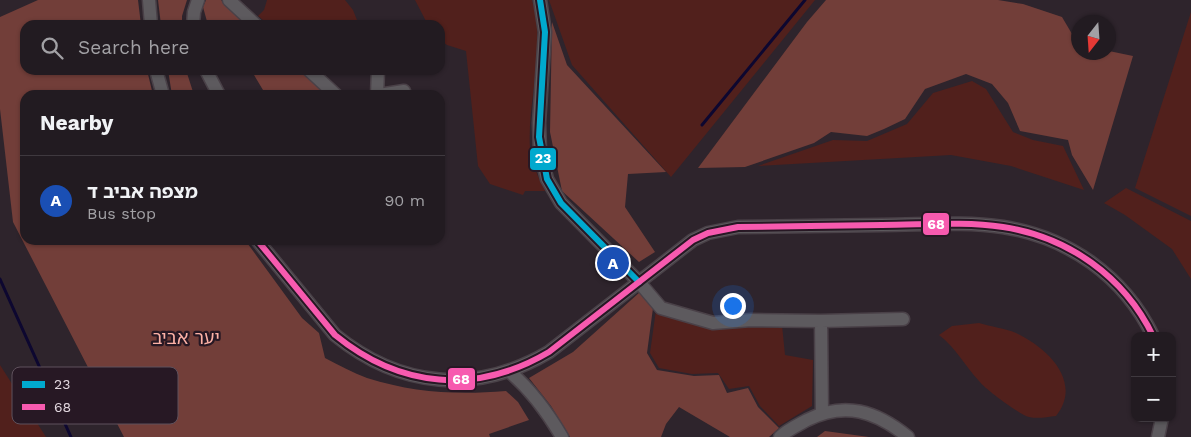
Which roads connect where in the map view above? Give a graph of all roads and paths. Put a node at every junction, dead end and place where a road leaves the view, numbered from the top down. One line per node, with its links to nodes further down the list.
1 (149, 0): 5 (street)
2 (198, 0): 6 (street)
3 (229, 0): 7 (street)
4 (540, 0): 17 (street)
5 (151, 20)
6 (193, 20)
7 (251, 20)
8 (157, 75): 12 (street)
9 (209, 75): 13 (street)
10 (319, 75): 14 (street)
11 (378, 75): 15 (street)
12 (162, 90)
13 (216, 90)
14 (332, 90)
15 (378, 90)
16 (261, 245): 21 (street)
17 (639, 282): 19 (street); 20 (street); 21 (street)
18 (903, 319): 19 (street)
19 (821, 321): 22 (street)
20 (1151, 332)
21 (510, 372): 24 (street)
22 (822, 414): 25 (street); 26 (street)
23 (1161, 422): 27 (street)
24 (562, 437)
25 (781, 437)
26 (908, 437)
27 (1158, 437)

